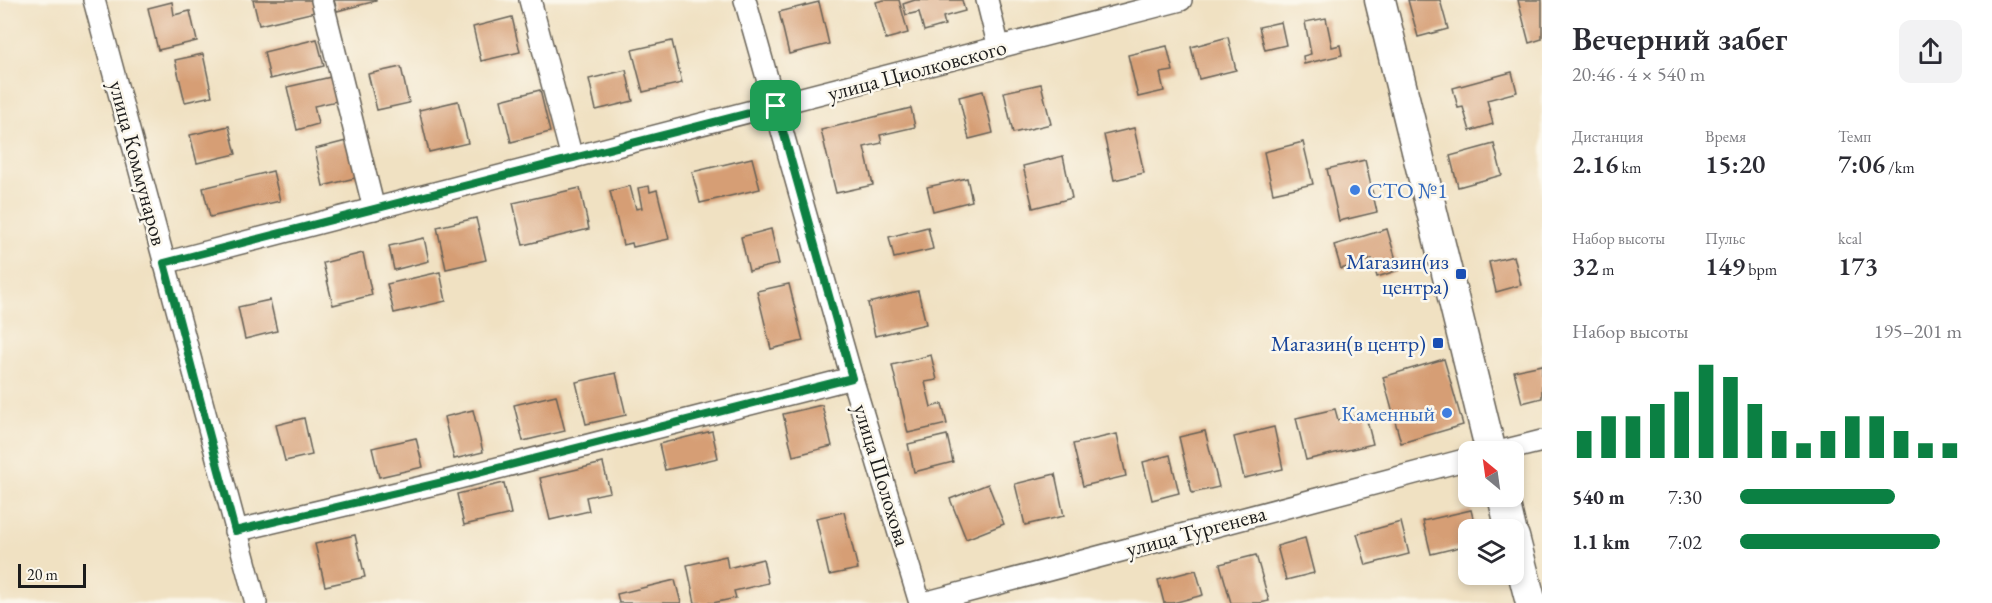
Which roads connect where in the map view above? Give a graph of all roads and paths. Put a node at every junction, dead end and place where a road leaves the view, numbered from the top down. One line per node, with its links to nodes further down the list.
1 (94, 0): 12 (street, улица Коммунаров)
2 (322, 0): 11 (street)
3 (530, 0): 10 (street)
4 (746, 0): 9 (street, улица Шолохова)
5 (987, 0): 8 (street)
6 (1181, 0): 8 (street, улица Циолковского)
7 (1380, 0): 14 (street)
8 (999, 48): 9 (street, улица Циолковского)
9 (776, 106): 10 (street, улица Циолковского); 13 (street, улица Шолохова)
10 (572, 158): 11 (street, улица Циолковского)
11 (374, 209): 12 (street, улица Циолковского)
12 (164, 263): 18 (street, улица Коммунаров)
13 (852, 378): 18 (street); 21 (street, улица Шолохова)
14 (1488, 441)
15 (1542, 441): 16 (street)
16 (1524, 446)
17 (1458, 462): 21 (street, улица Тургенева)
18 (235, 531): 20 (street, улица Коммунаров)
19 (1524, 576): 22 (street)
20 (256, 603)
21 (922, 603)
22 (1531, 603)

